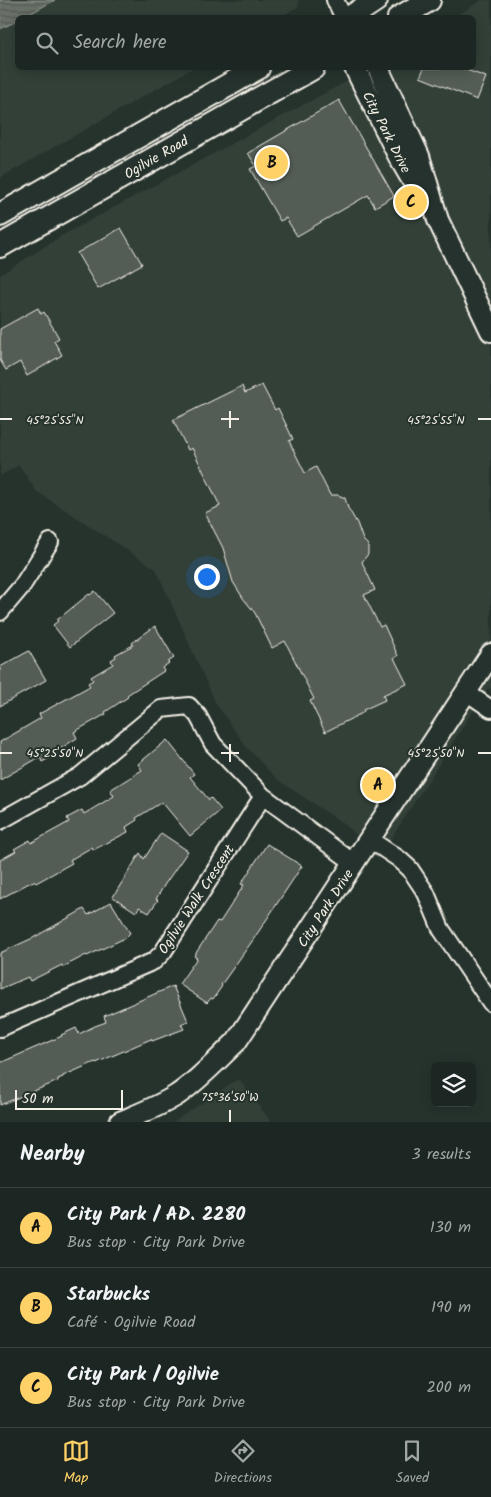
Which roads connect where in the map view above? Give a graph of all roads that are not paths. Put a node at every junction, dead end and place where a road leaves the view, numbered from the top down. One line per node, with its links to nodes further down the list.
1 (335, 0): 4 (street)
2 (376, 0): 5 (main road)
3 (429, 0): 6 (main road)
4 (342, 15)
5 (354, 15)
6 (404, 15)
7 (255, 70): 11 (main road, Ogilvie Road)
8 (309, 70): 13 (main road, Ogilvie Road)
9 (356, 70): 12 (street, City Park Drive)
10 (379, 70): 12 (street, City Park Drive)
11 (0, 216)
12 (438, 220): 14 (street, City Park Drive)
13 (0, 246)
14 (491, 331)
15 (50, 542): 16 (street)
16 (0, 612)
17 (491, 654): 18 (street, City Park Drive)
18 (466, 692): 19 (street); 22 (street, City Park Drive)
19 (491, 709)
20 (262, 796): 21 (street); 23 (street); 25 (street, Ogilvie Walk Crescent)
21 (0, 821)
22 (369, 839): 23 (street, City Park Drive); 24 (street)
23 (354, 863): 26 (street, City Park Drive)
24 (491, 1003)
25 (0, 1028)
26 (120, 1122)

